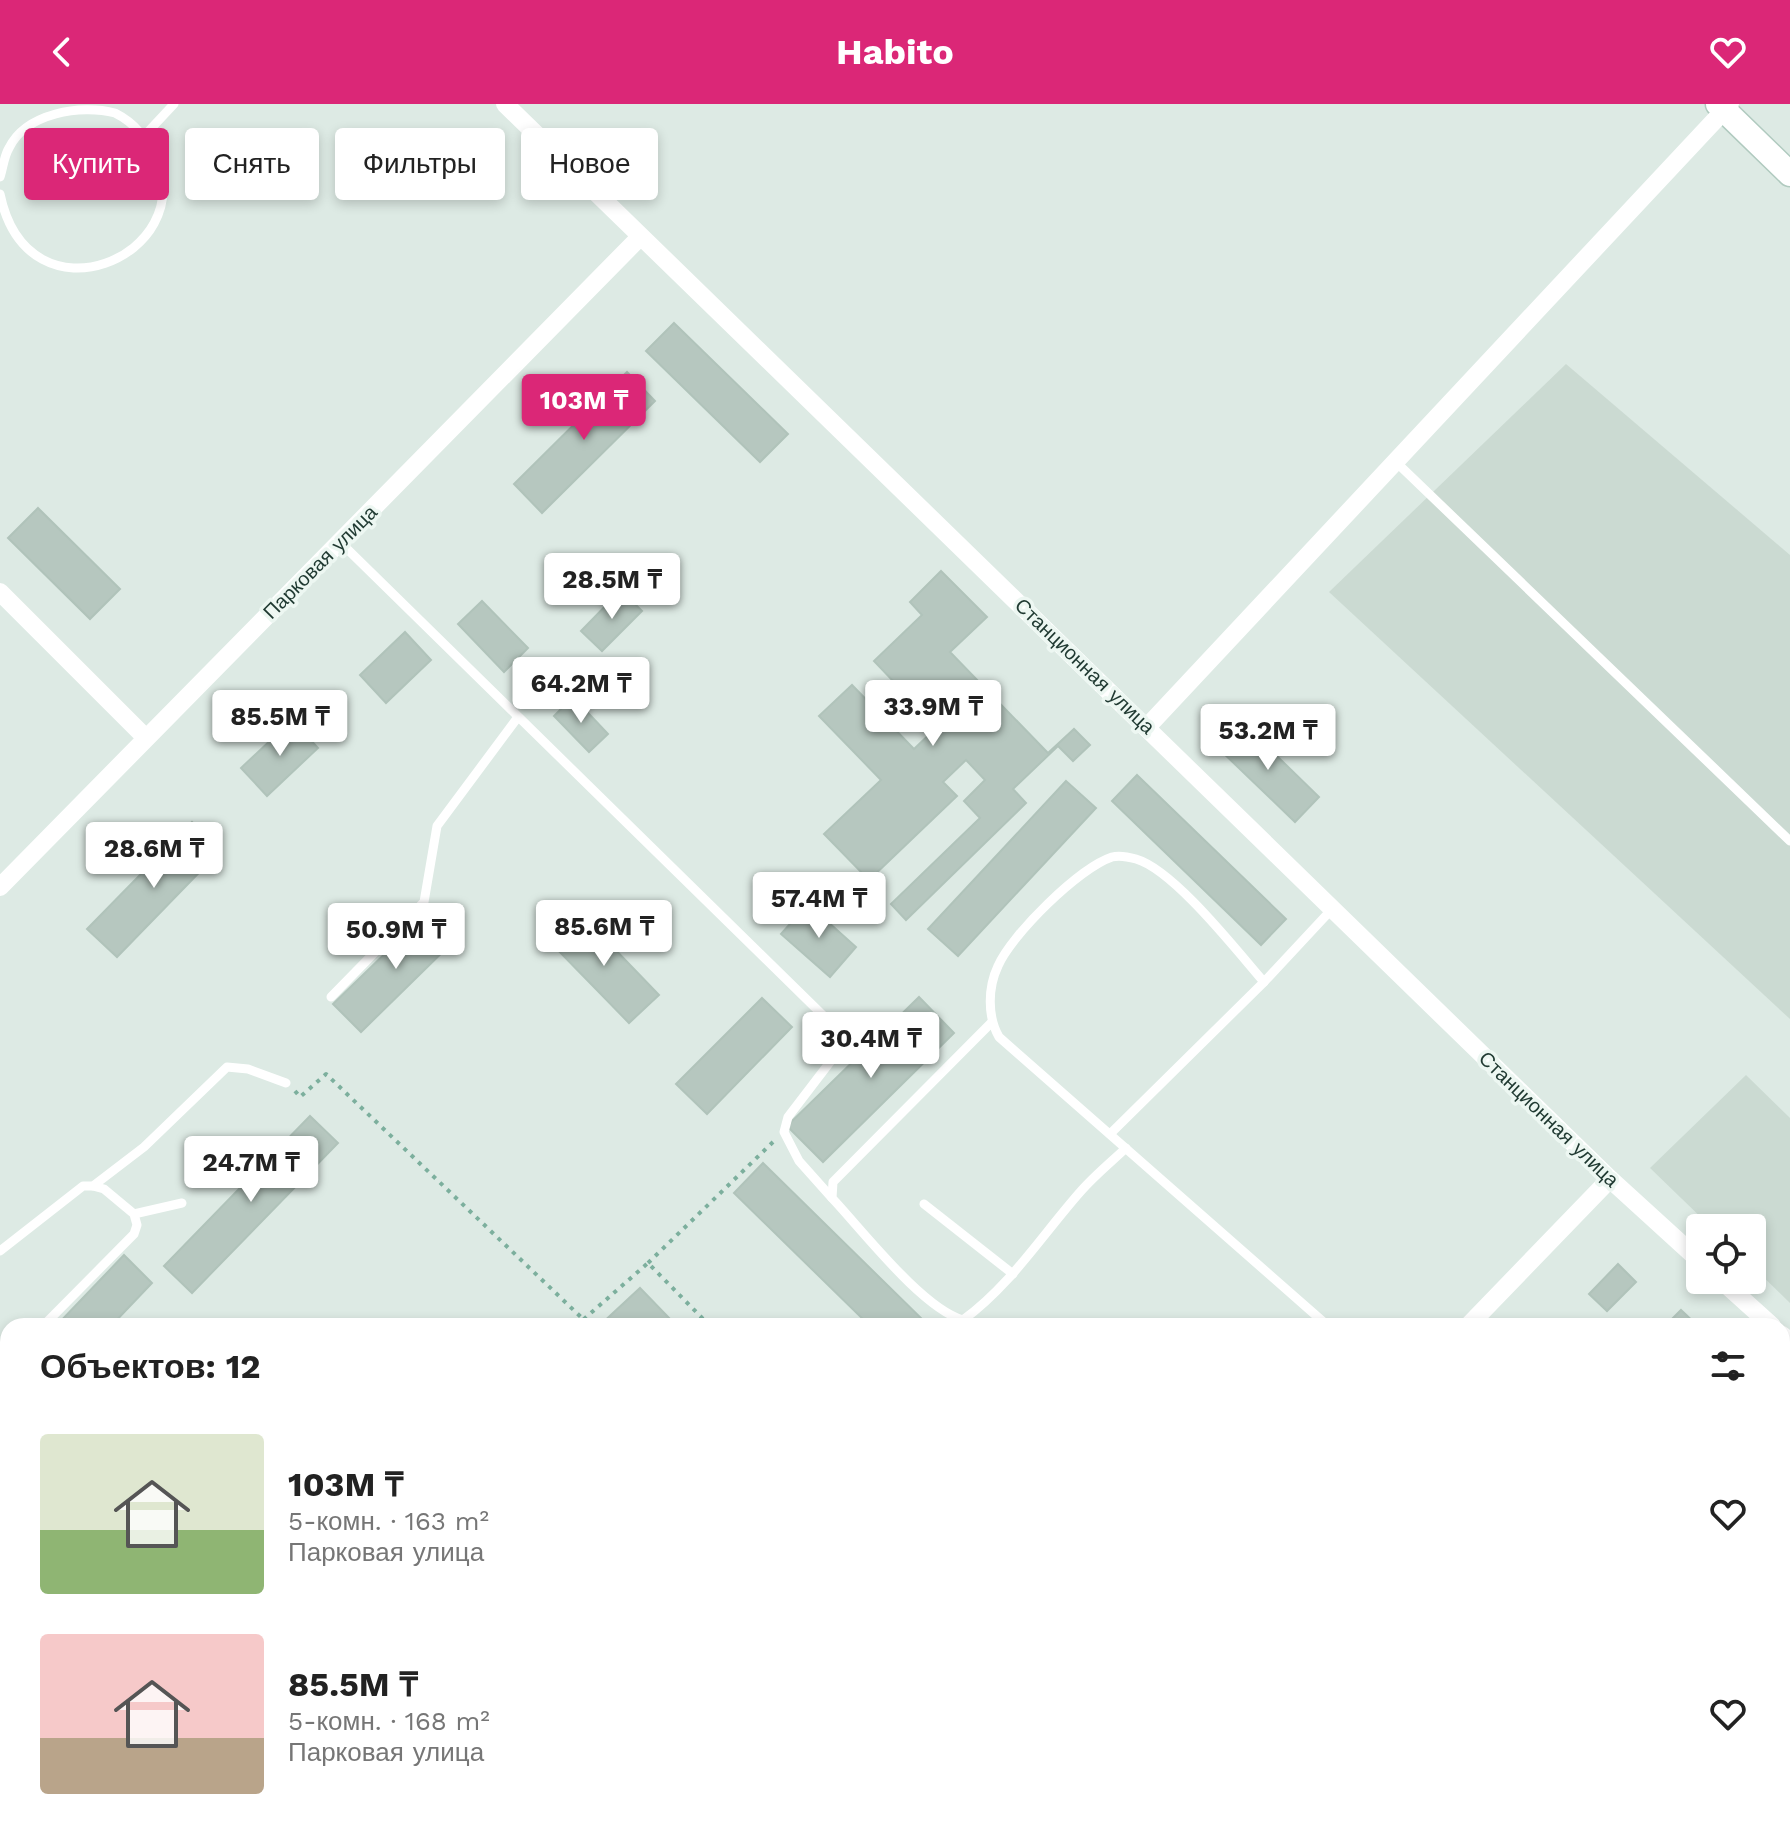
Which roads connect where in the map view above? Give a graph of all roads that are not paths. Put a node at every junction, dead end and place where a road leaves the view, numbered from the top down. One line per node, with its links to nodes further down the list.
1 (174, 104): 6 (lane)
2 (505, 104): 12 (street, Станционная улица)
3 (1724, 106): 8 (main road); 13 (street)
4 (27, 128): 5 (lane)
5 (135, 128)
6 (152, 128)
7 (24, 131): 9 (lane)
8 (1790, 174)
9 (0, 177)
10 (0, 194): 11 (lane)
11 (161, 200)
12 (639, 238): 14 (street, Парковая улица); 17 (street, Станционная улица)
13 (1397, 463): 17 (street); 19 (lane)
14 (340, 542): 16 (lane); 18 (street, Парковая улица)
15 (3, 600): 18 (street)
16 (518, 717): 23 (lane); 30 (lane)
17 (1148, 726): 21 (street, Станционная улица)
18 (146, 738): 20 (street, Парковая улица)
19 (1790, 841)
20 (0, 887)
21 (1333, 908): 22 (lane); 28 (street, Станционная улица)
22 (1264, 982): 24 (lane); 26 (lane)
23 (331, 997)
24 (991, 1023): 26 (lane); 30 (lane)
25 (286, 1083): 29 (lane)
26 (1110, 1134): 27 (lane)
27 (1126, 1148): 36 (lane); 41 (lane)
28 (1610, 1179): 34 (street, Станционная улица); 42 (street)
29 (93, 1186): 33 (lane); 35 (lane)
30 (832, 1198): 39 (lane)
31 (182, 1203): 33 (lane)
32 (924, 1204): 36 (lane)
33 (134, 1214): 38 (lane)
34 (1686, 1248)
35 (0, 1251)
36 (1013, 1274): 40 (lane)
37 (1737, 1294): 43 (street)
38 (51, 1318)
39 (957, 1318)
40 (965, 1318)
41 (1319, 1318)
42 (1476, 1318)
43 (1763, 1318)

